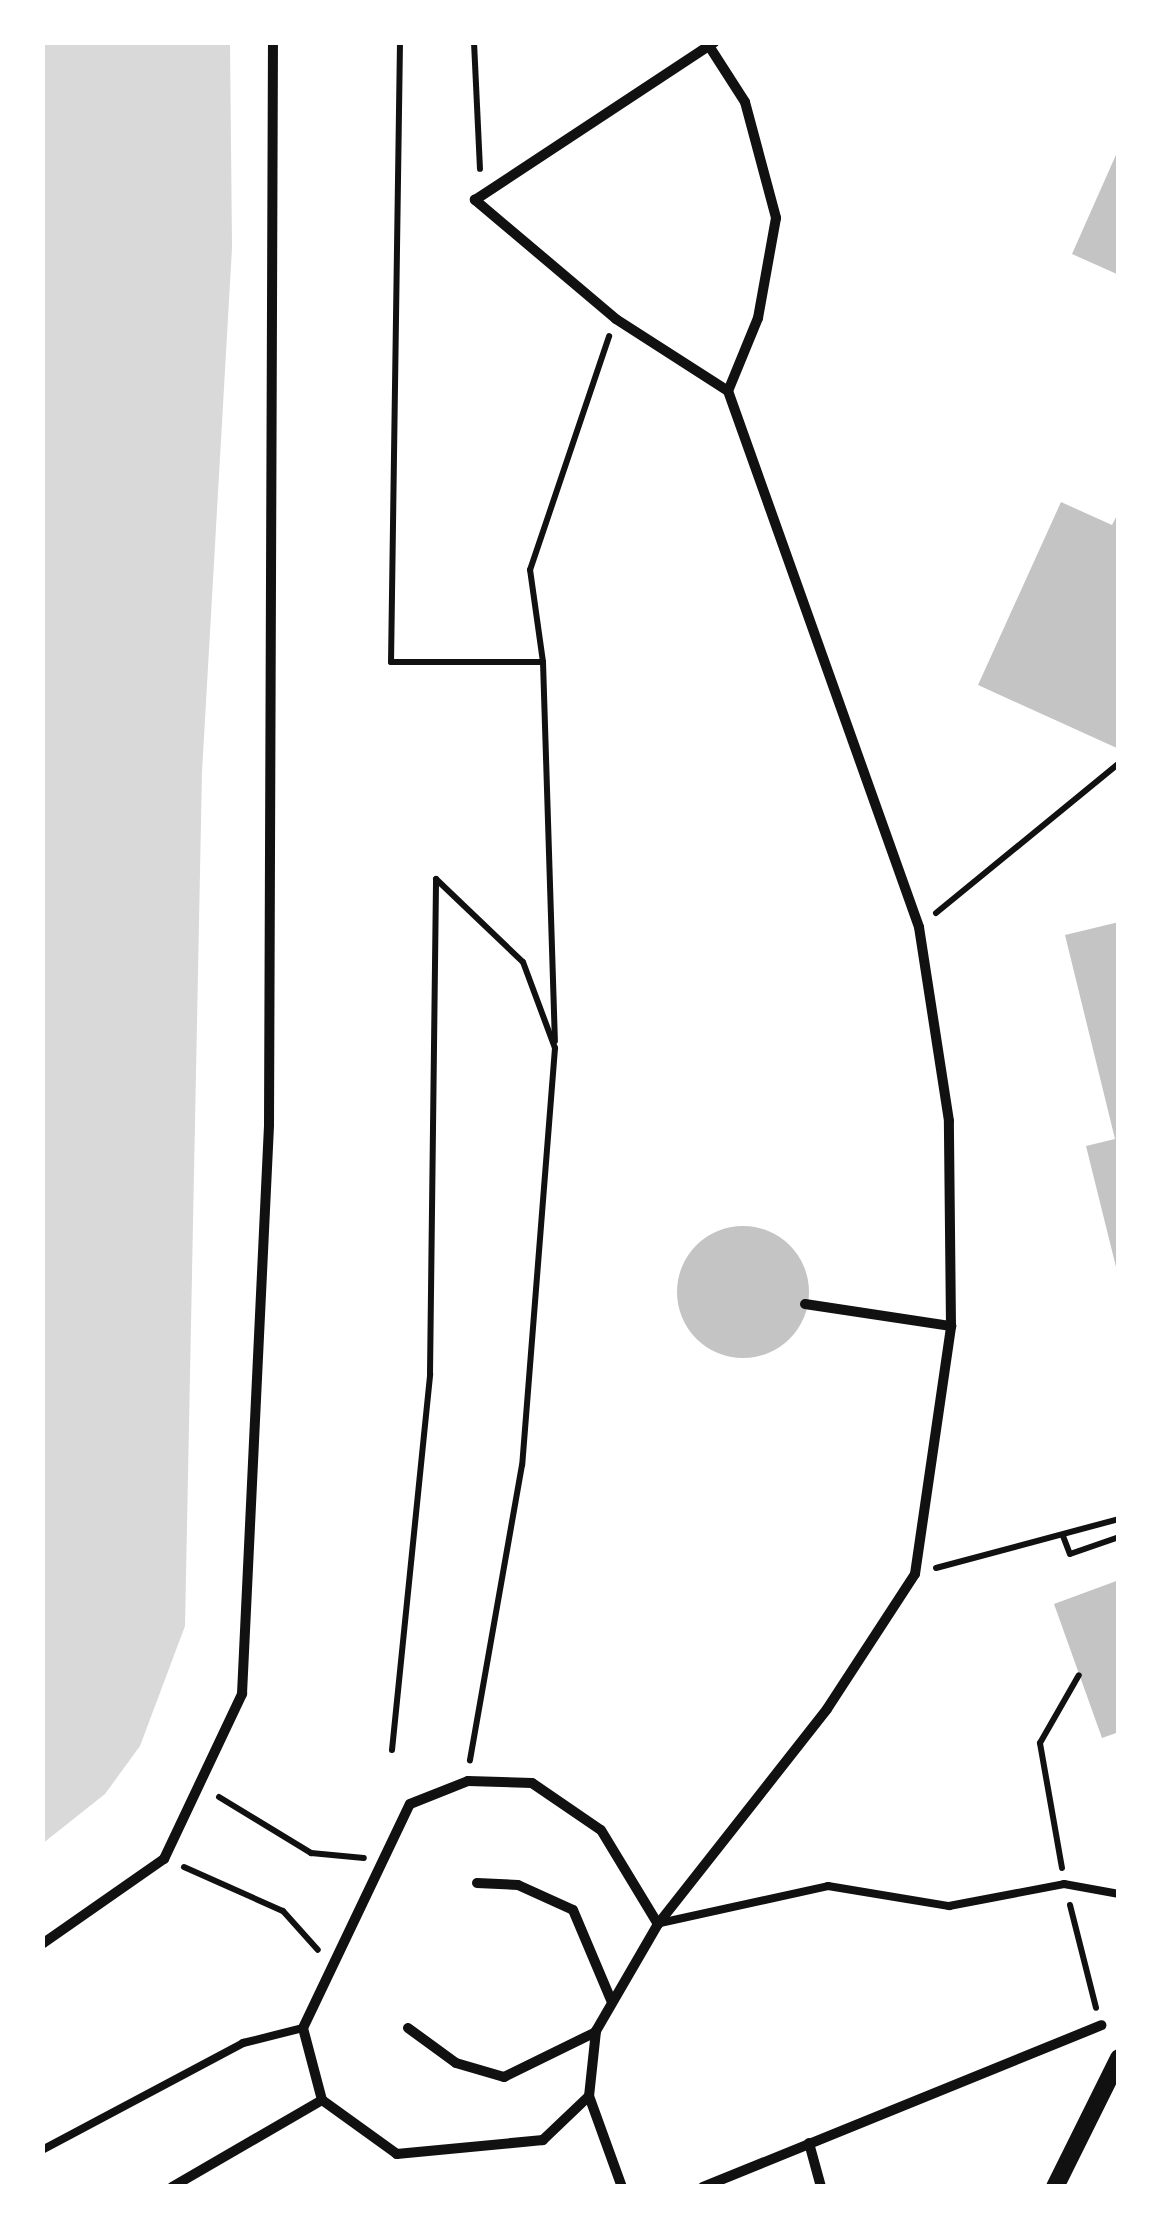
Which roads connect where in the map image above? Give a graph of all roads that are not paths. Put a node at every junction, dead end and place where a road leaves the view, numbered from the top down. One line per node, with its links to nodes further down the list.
1 (273, 42): 9 (street)
2 (713, 45): 3 (street); 3 (street)
3 (728, 391): 5 (street)
4 (805, 1304): 5 (street)
5 (951, 1326): 8 (street)
6 (477, 1883): 10 (street)
7 (1119, 1894): 8 (lane)
8 (658, 1924): 10 (street); 12 (street)
9 (42, 1944)
10 (611, 2000): 14 (street)
11 (1101, 2025): 18 (street)
12 (303, 2028): 17 (street); 19 (lane)
13 (408, 2028): 14 (street)
14 (596, 2031): 16 (street)
15 (1119, 2058): 24 (street)
16 (589, 2096): 17 (street); 21 (street)
17 (322, 2100): 20 (street)
18 (809, 2143): 22 (street); 23 (street)
19 (42, 2150)
20 (172, 2187)
21 (622, 2187)
22 (703, 2187)
23 (821, 2187)
24 (1054, 2187)

